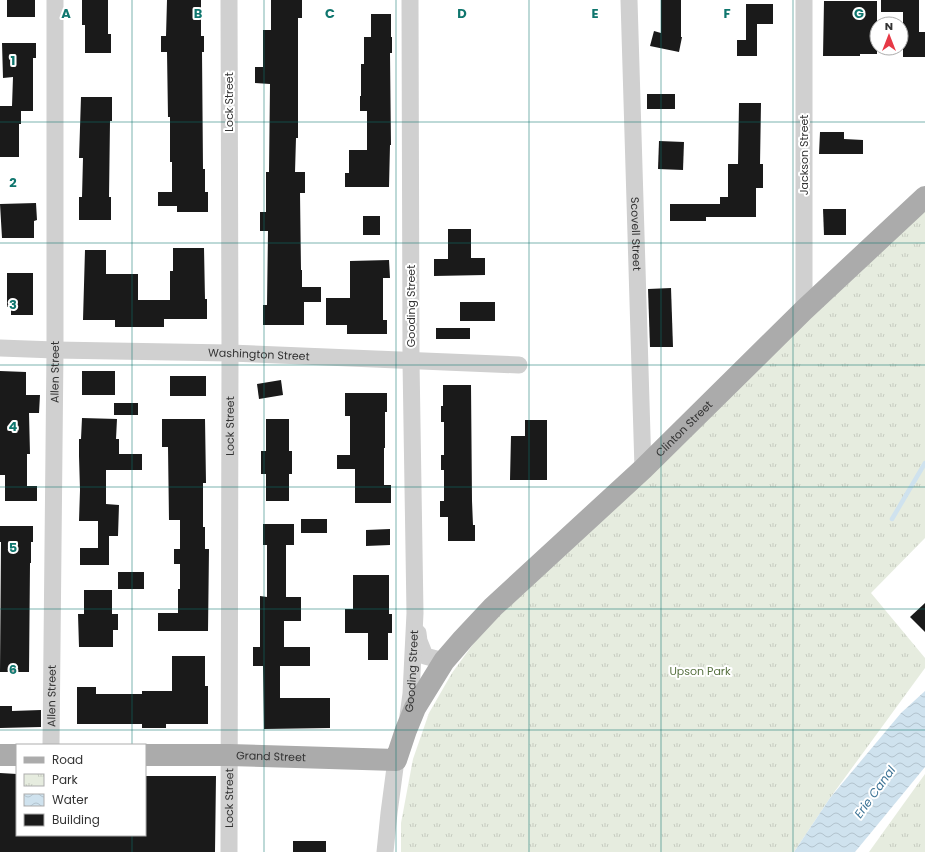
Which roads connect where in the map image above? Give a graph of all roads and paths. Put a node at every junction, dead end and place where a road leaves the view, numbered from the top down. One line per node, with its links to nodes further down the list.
1 (56, 0): 9 (street, Allen Street)
2 (229, 0): 10 (street, Lock Street)
3 (410, 0): 11 (street, Gooding Street)
4 (629, 0): 13 (street, Scovell Street)
5 (804, 0): 7 (street, Jackson Street)
6 (925, 197): 7 (main road, Clinton Street)
7 (804, 310): 13 (main road, Clinton Street)
8 (0, 348): 9 (street, Washington Street)
9 (55, 350): 10 (street, Washington Street); 17 (street, Allen Street)
10 (230, 353): 11 (street, Washington Street); 21 (street, Lock Street)
11 (411, 361): 12 (street, Washington Street); 14 (street, Gooding Street)
12 (519, 365)
13 (643, 468): 15 (main road, Clinton Street)
14 (415, 613): 15 (street, Gooding Street); 16 (street, Gooding Street)
15 (444, 661): 16 (main road, Gooding Street)
16 (406, 730): 22 (main road, Gooding Street)
17 (51, 744)
18 (0, 755): 19 (main road)
19 (16, 755)
20 (146, 755): 21 (main road, Grand Street)
21 (228, 755): 22 (main road, Grand Street); 23 (street, Lock Street)
22 (396, 760): 24 (street, Gooding Street)
23 (228, 852)
24 (386, 852)

